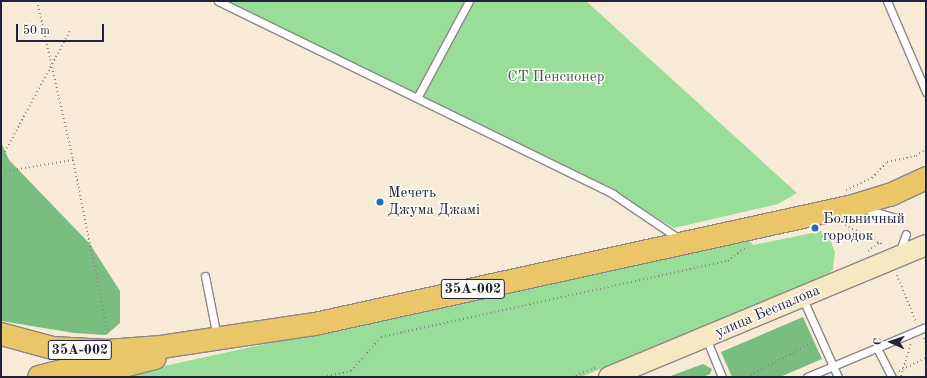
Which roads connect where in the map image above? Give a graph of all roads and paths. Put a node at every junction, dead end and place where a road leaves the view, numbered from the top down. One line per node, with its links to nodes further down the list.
1 (37, 1): 6 (path)
2 (218, 1): 8 (lane)
3 (469, 1): 8 (lane)
4 (887, 1): 7 (lane)
5 (71, 29): 6 (path)
6 (52, 65): 10 (path); 11 (path)
7 (926, 92)
8 (417, 98): 18 (lane)
9 (926, 149): 14 (path)
10 (1, 159)
11 (73, 160): 12 (path); 27 (path)
12 (1, 172)
13 (926, 178): 14 (main road, 35А-002)
14 (845, 207): 15 (lane); 18 (main road, 35А-002); 20 (path)
15 (899, 219)
16 (906, 234): 20 (lane)
17 (752, 242): 41 (path)
18 (684, 243): 24 (main road, 35А-002)
19 (926, 245): 20 (main road, улица Беспалова)
20 (893, 259): 22 (main road, улица Беспалова); 23 (path)
21 (206, 276): 30 (lane)
22 (802, 297): 28 (main road, улица Беспалова); 29 (lane)
23 (923, 328): 25 (lane); 31 (path)
24 (262, 332): 30 (main road, 35А-002); 38 (main road, 35А-002)
25 (912, 333): 34 (lane); 37 (path)
26 (1, 334): 33 (main road, 35А-002)
27 (108, 336)
28 (706, 338): 42 (main road, улица Беспалова); 43 (lane)
29 (820, 338): 36 (lane); 44 (path)
30 (218, 339): 33 (main road, 35А-002)
31 (926, 344)
32 (1, 346): 38 (main road)
33 (161, 347): 38 (main road)
34 (877, 348): 36 (lane); 39 (lane)
35 (926, 358): 37 (path)
36 (833, 366): 45 (lane); 46 (lane)
37 (904, 368): 39 (path); 47 (path)
38 (83, 373): 40 (main road)
39 (891, 376)
40 (39, 377)
41 (323, 377)
42 (609, 377)
43 (722, 377)
44 (747, 377)
45 (807, 377)
46 (838, 377)
47 (901, 377)

